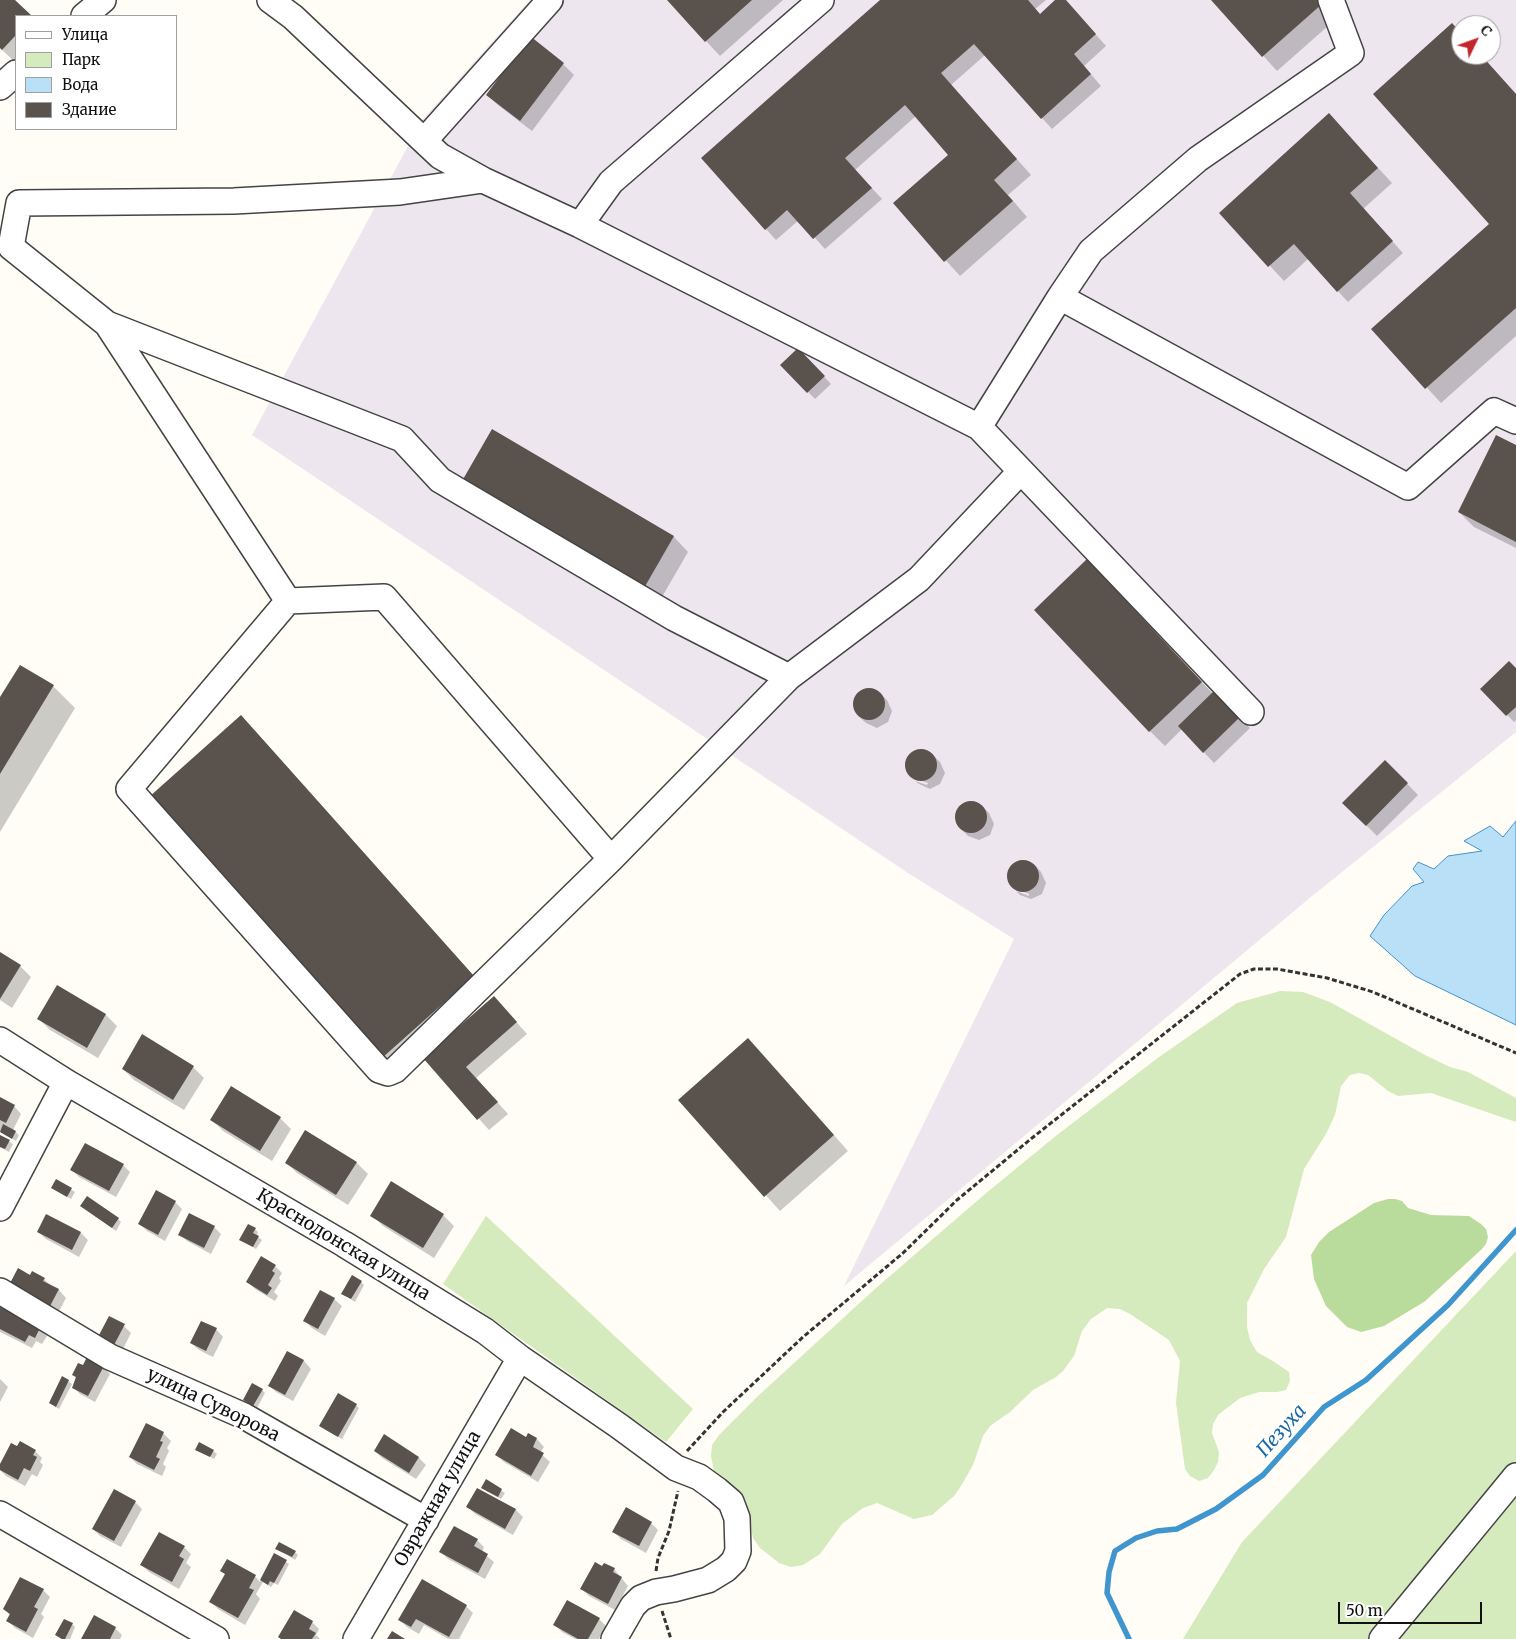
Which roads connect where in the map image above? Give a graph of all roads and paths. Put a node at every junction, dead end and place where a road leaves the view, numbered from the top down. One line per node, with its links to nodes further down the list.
1 (103, 0): 6 (street)
2 (270, 0): 9 (street)
3 (550, 0): 9 (street)
4 (820, 0): 11 (street)
5 (1331, 0): 13 (street)
6 (85, 15)
7 (15, 74): 8 (street)
8 (0, 86)
9 (424, 141): 10 (street)
10 (483, 180): 11 (street); 12 (street)
11 (580, 226): 16 (street)
12 (5, 253): 14 (street)
13 (1060, 297): 15 (street); 16 (street)
14 (107, 324): 18 (street); 19 (street)
15 (1516, 421)
16 (979, 427): 17 (street)
17 (1021, 472): 19 (street); 20 (street)
18 (288, 601): 21 (street); 21 (street)
19 (789, 677): 21 (street)
20 (1251, 712)
21 (611, 859)
22 (0, 1040): 24 (street, Краснодонская улица)
23 (1516, 1053): 28 (path)
24 (66, 1082): 25 (street); 27 (street, Краснодонская улица)
25 (0, 1208)
26 (0, 1291): 31 (street, улица Суворова)
27 (520, 1358): 28 (street, Краснодонская улица); 31 (street, Овражная улица)
28 (676, 1468): 32 (path); 32 (street, Краснодонская улица)
29 (1516, 1476): 37 (street)
30 (0, 1514): 33 (street)
31 (426, 1520): 34 (street, Овражная улица)
32 (656, 1592): 35 (street, Краснодонская улица); 36 (path)
33 (216, 1639)
34 (356, 1639)
35 (614, 1639)
36 (671, 1639)
37 (1382, 1639)

